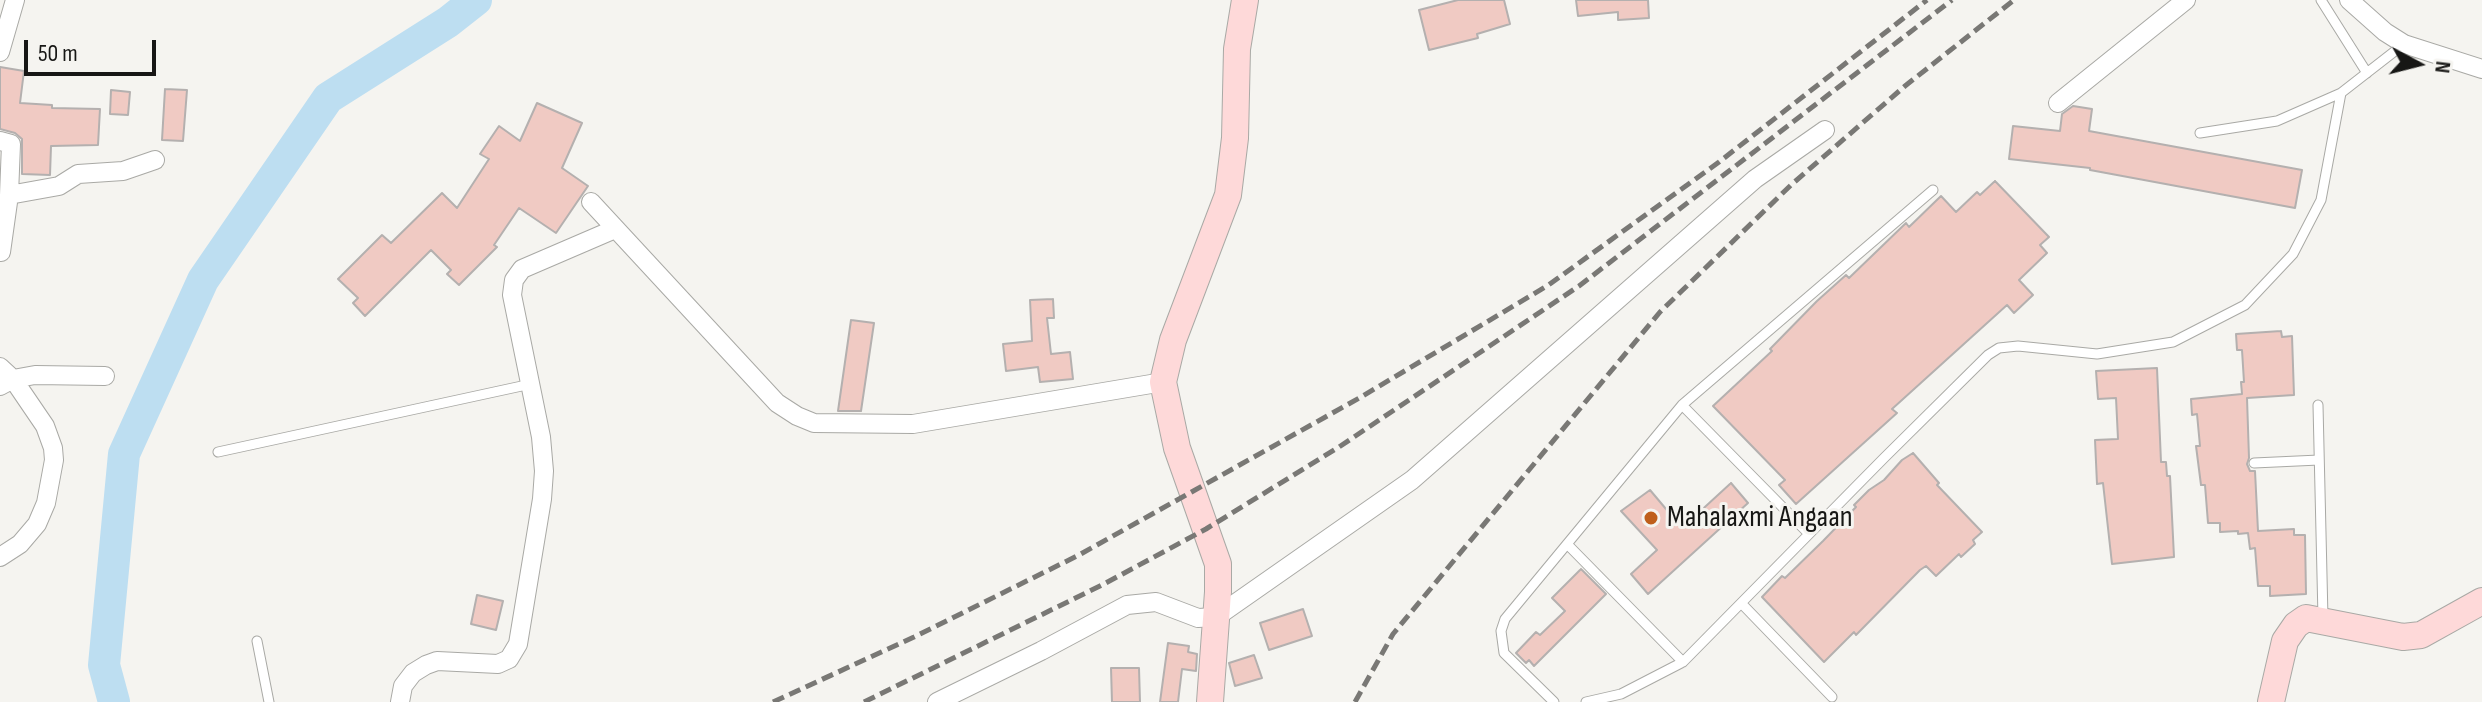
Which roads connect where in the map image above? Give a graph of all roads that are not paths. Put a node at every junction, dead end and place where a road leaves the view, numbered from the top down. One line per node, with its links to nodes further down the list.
1 (15, 0): 7 (street)
2 (1245, 0): 23 (street)
3 (2186, 0): 11 (street)
4 (2321, 0): 9 (lane)
5 (2349, 0): 6 (street)
6 (2404, 44): 8 (street); 9 (lane)
7 (0, 52)
8 (2482, 69)
9 (2367, 73): 10 (lane)
10 (2341, 93): 13 (lane); 30 (lane)
11 (2058, 103)
12 (1825, 130): 35 (street)
13 (2200, 133)
14 (0, 141): 17 (street)
15 (155, 160): 17 (street)
16 (1933, 190): 25 (lane)
17 (9, 195): 20 (street)
18 (591, 202): 19 (street)
19 (615, 229): 23 (street); 24 (street)
20 (1, 252)
21 (105, 376): 22 (street)
22 (4, 377): 32 (street)
23 (1163, 382): 35 (street)
24 (531, 384): 27 (lane); 41 (street)
25 (1682, 405): 30 (lane); 31 (lane)
26 (2318, 405): 28 (lane)
27 (218, 452)
28 (2319, 460): 29 (lane); 36 (lane)
29 (2254, 463)
30 (1809, 534): 34 (lane)
31 (1567, 544): 38 (lane); 44 (lane)
32 (0, 557)
33 (2482, 601): 36 (street)
34 (1742, 604): 38 (lane); 39 (lane)
35 (1216, 617): 42 (street); 43 (street)
36 (2323, 621): 46 (street)
37 (257, 641): 40 (lane)
38 (1683, 662): 45 (lane)
39 (1832, 697)
40 (269, 702)
41 (400, 702)
42 (937, 702)
43 (1210, 702)
44 (1554, 702)
45 (1586, 702)
46 (2271, 702)

